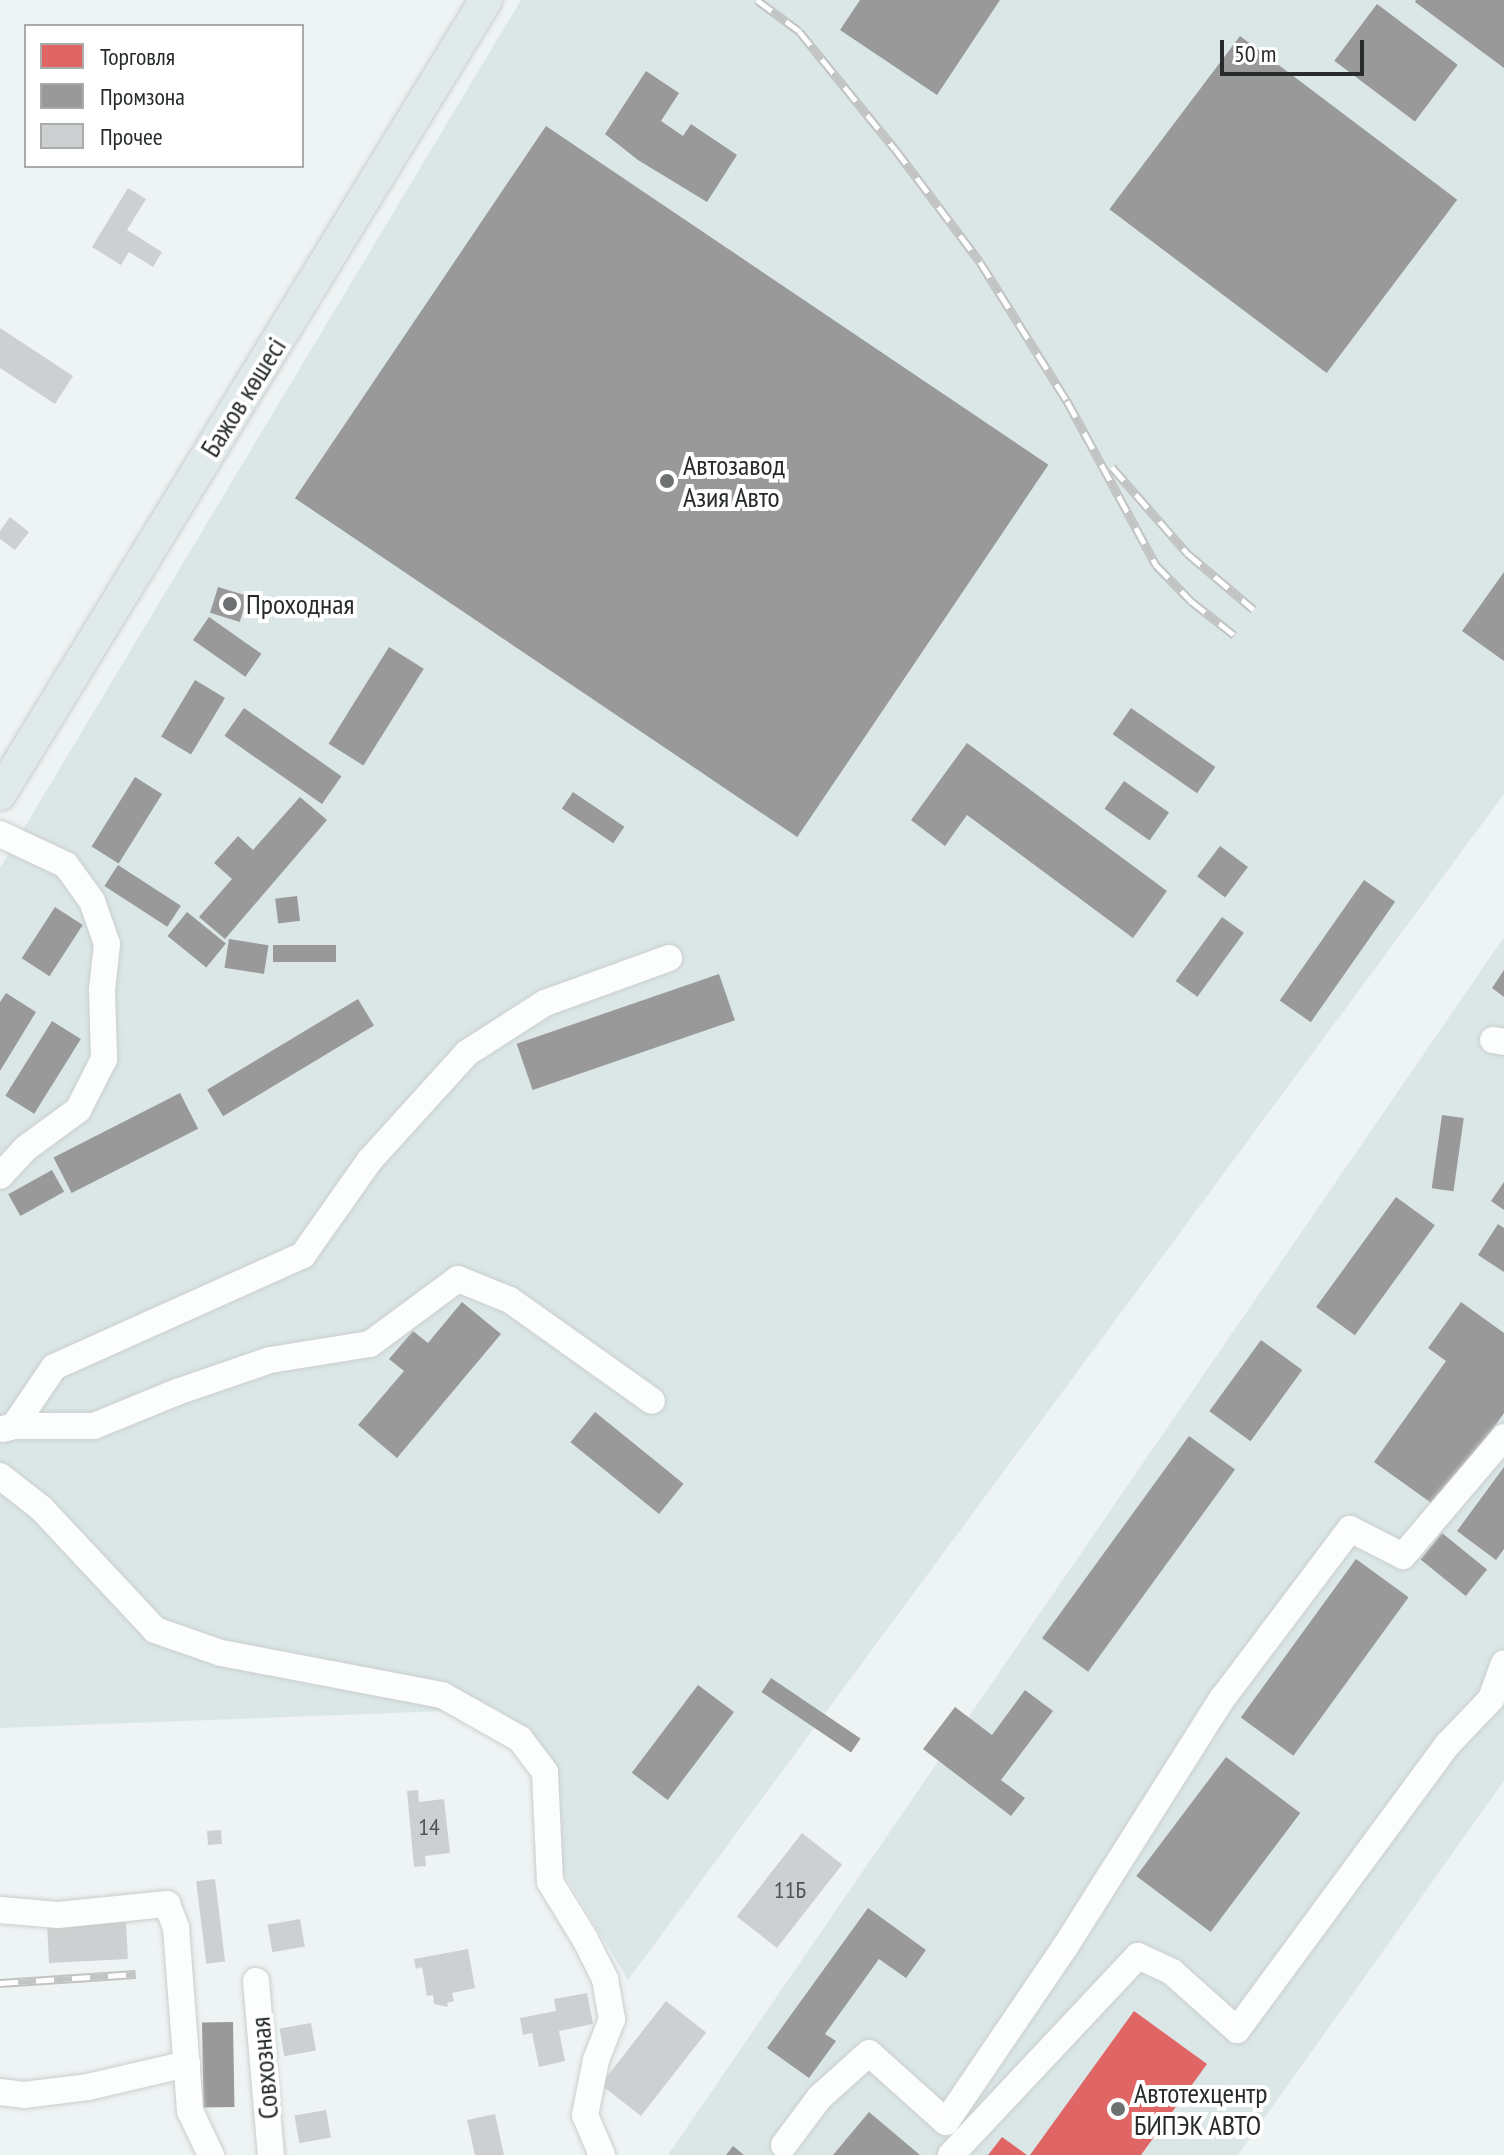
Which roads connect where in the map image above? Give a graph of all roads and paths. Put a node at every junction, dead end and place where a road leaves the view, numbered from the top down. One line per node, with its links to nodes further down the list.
1 (486, 0): 2 (main road, Бажов көшесі)
2 (0, 794)
3 (0, 834): 5 (lane)
4 (669, 958): 7 (lane)
5 (0, 1176)
6 (652, 1401): 7 (lane)
7 (7, 1428)
8 (1504, 1437): 15 (lane)
9 (0, 1476): 18 (lane)
10 (1504, 1663): 19 (lane)
11 (0, 1910): 13 (lane)
12 (256, 1981): 17 (lane, Совхозная)
13 (187, 2064): 14 (lane); 16 (lane)
14 (0, 2092)
15 (784, 2145)
16 (211, 2155)
17 (271, 2155)
18 (602, 2155)
19 (951, 2155)

